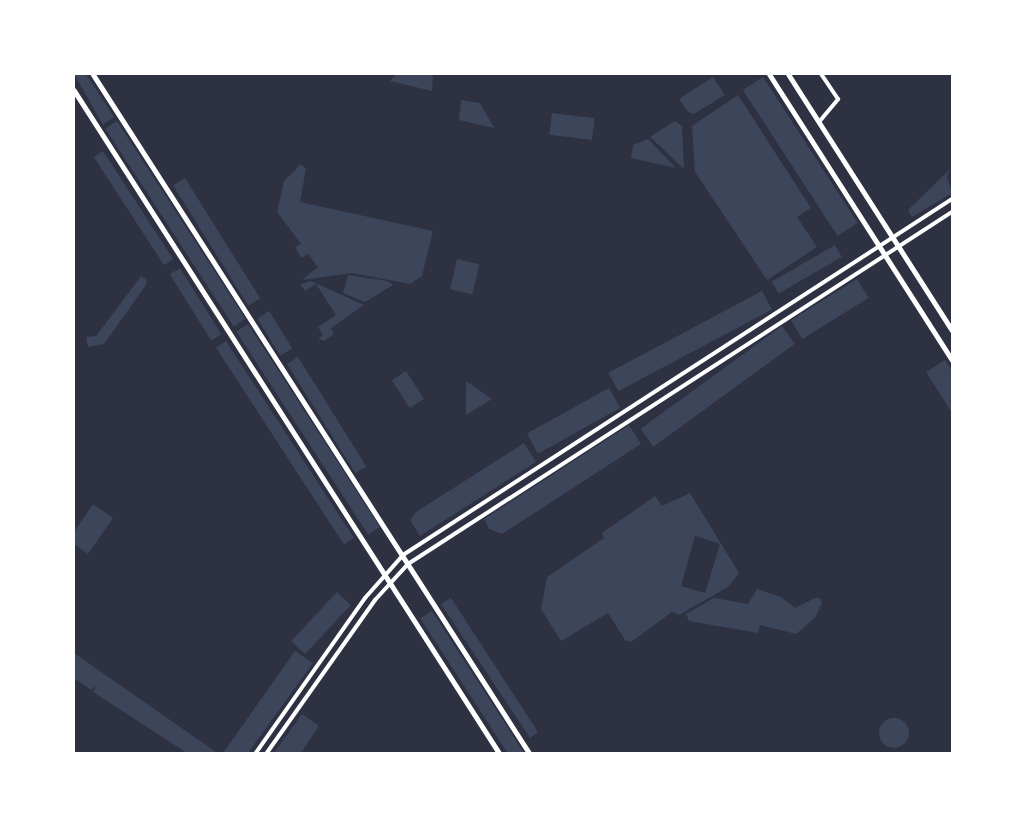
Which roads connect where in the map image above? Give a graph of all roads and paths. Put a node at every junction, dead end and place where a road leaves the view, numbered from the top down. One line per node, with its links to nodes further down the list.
1 (93, 74): 15 (street)
2 (769, 74): 11 (main road)
3 (788, 74): 6 (main road)
4 (821, 74): 6 (street)
5 (74, 90): 17 (street)
6 (819, 122): 9 (main road)
7 (952, 199): 9 (street)
8 (952, 212): 10 (street)
9 (893, 238): 10 (main road); 11 (street)
10 (899, 246): 12 (street); 13 (main road)
11 (880, 247): 12 (main road); 15 (street)
12 (885, 255): 14 (main road); 16 (street)
13 (952, 330)
14 (952, 360)
15 (403, 555): 16 (street); 17 (street)
16 (408, 564): 18 (street); 22 (street)
17 (384, 573): 18 (street); 19 (street)
18 (389, 581): 20 (street); 21 (street)
19 (255, 753)
20 (266, 753)
21 (500, 753)
22 (530, 753)

